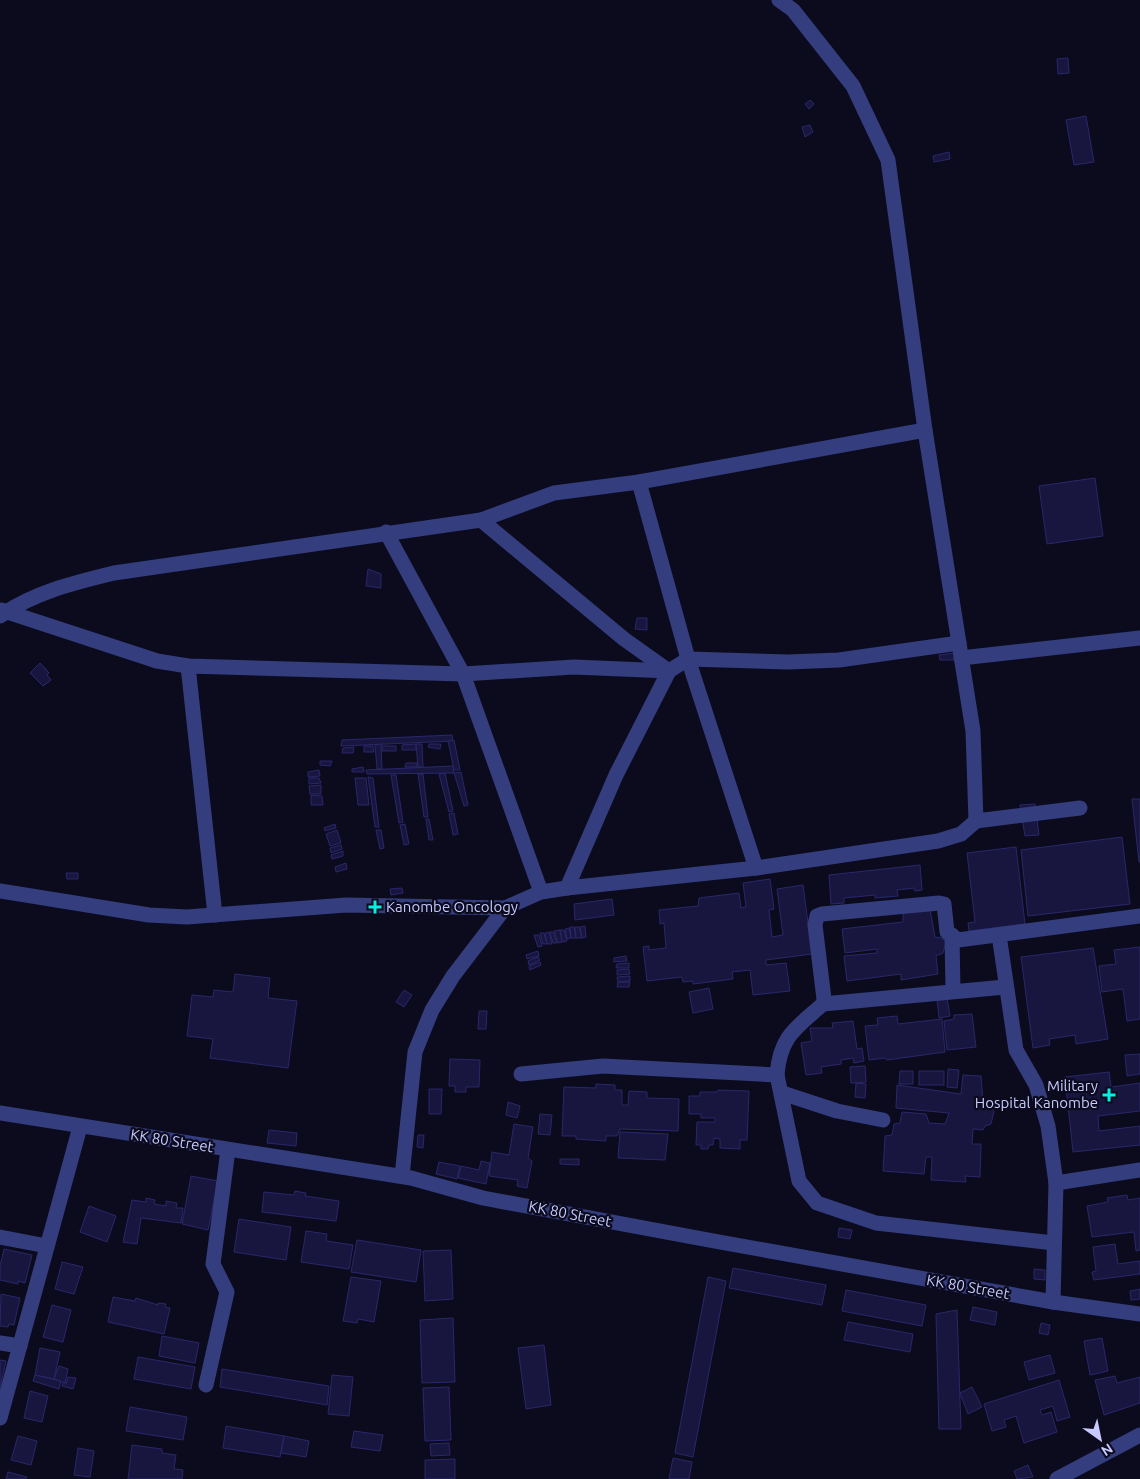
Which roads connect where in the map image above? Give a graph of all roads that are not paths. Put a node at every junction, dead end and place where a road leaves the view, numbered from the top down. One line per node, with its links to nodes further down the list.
1 (779, 0): 2 (street)
2 (924, 430): 3 (street); 8 (street)
3 (639, 482): 4 (street); 9 (street)
4 (481, 520): 5 (street); 11 (street)
5 (386, 532): 6 (street); 12 (street)
6 (2, 613): 10 (street)
7 (1140, 638): 8 (street)
8 (960, 651): 9 (street); 14 (street)
9 (688, 659): 11 (street); 15 (street)
10 (188, 666): 12 (street); 20 (street)
11 (669, 671): 12 (street); 16 (street)
12 (463, 674): 18 (street)
13 (1080, 808): 14 (street)
14 (976, 821): 15 (street)
15 (756, 868): 16 (street)
16 (567, 888): 18 (street)
17 (0, 891): 20 (street)
18 (541, 892): 19 (street)
19 (505, 908): 20 (street); 35 (street)
20 (215, 915)
21 (1140, 916): 23 (street)
22 (952, 935): 23 (street); 25 (street); 26 (street)
23 (998, 935): 24 (street)
24 (1005, 987): 25 (street); 36 (street)
25 (953, 992): 26 (street)
26 (822, 1004): 28 (street)
27 (521, 1074): 28 (street)
28 (777, 1074): 29 (street)
29 (782, 1093): 31 (street); 38 (street)
30 (0, 1113): 32 (street, KK 80 Street)
31 (883, 1120)
32 (80, 1127): 33 (street, KK 80 Street); 39 (street)
33 (228, 1150): 35 (street, KK 80 Street); 44 (street)
34 (1140, 1170): 36 (street)
35 (402, 1176): 40 (street, KK 80 Street)
36 (1056, 1183): 38 (street)
37 (0, 1237): 39 (street)
38 (1054, 1243): 40 (street)
39 (48, 1246): 43 (street)
40 (1053, 1302): 41 (street, KK 80 Street)
41 (1140, 1314)
42 (0, 1343): 43 (street)
43 (20, 1346): 45 (street)
44 (206, 1385)
45 (0, 1418)
46 (1140, 1435): 47 (street)
47 (1057, 1479)

